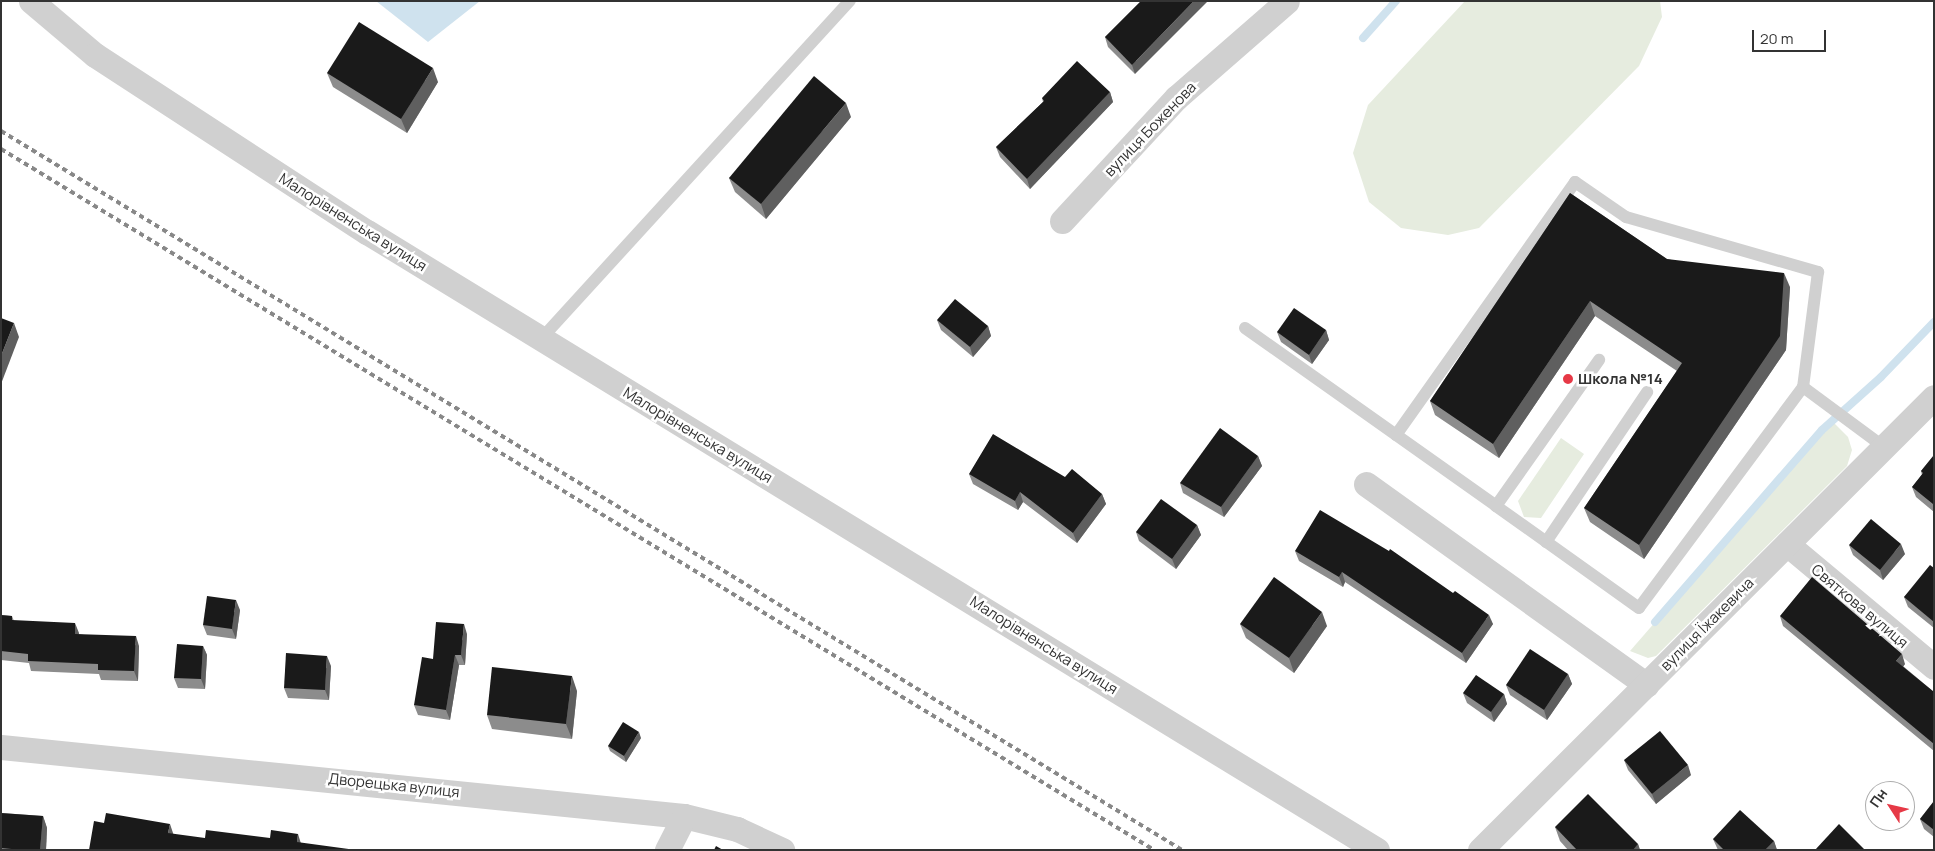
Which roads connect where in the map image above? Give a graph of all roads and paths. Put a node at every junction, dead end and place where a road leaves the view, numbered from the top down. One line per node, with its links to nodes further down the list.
1 (32, 1): 6 (street, Малорівненська вулиця)
2 (850, 1): 6 (lane)
3 (1287, 1): 4 (street, вулиця Боженова)
4 (1062, 221)
5 (1244, 328): 11 (lane)
6 (541, 339): 23 (street, Малорівненська вулиця)
7 (1599, 360): 14 (lane)
8 (1803, 388): 11 (lane); 12 (lane); 15 (lane)
9 (1647, 392): 15 (lane)
10 (1934, 397): 12 (street, вулиця Їжакевича)
11 (1396, 436): 14 (lane)
12 (1884, 447): 16 (street, вулиця Їжакевича)
13 (1366, 484): 18 (street)
14 (1496, 506): 15 (lane)
15 (1546, 542)
16 (1787, 544): 17 (street, Святкова вулиця); 18 (street, вулиця Їжакевича)
17 (1934, 667)
18 (1647, 685): 24 (street, вулиця Їжакевича)
19 (1, 747): 20 (street, Дворецька вулиця)
20 (684, 816): 21 (street); 22 (street, Дворецька вулиця)
21 (667, 850)
22 (782, 850)
23 (1377, 850)
24 (1480, 850)

